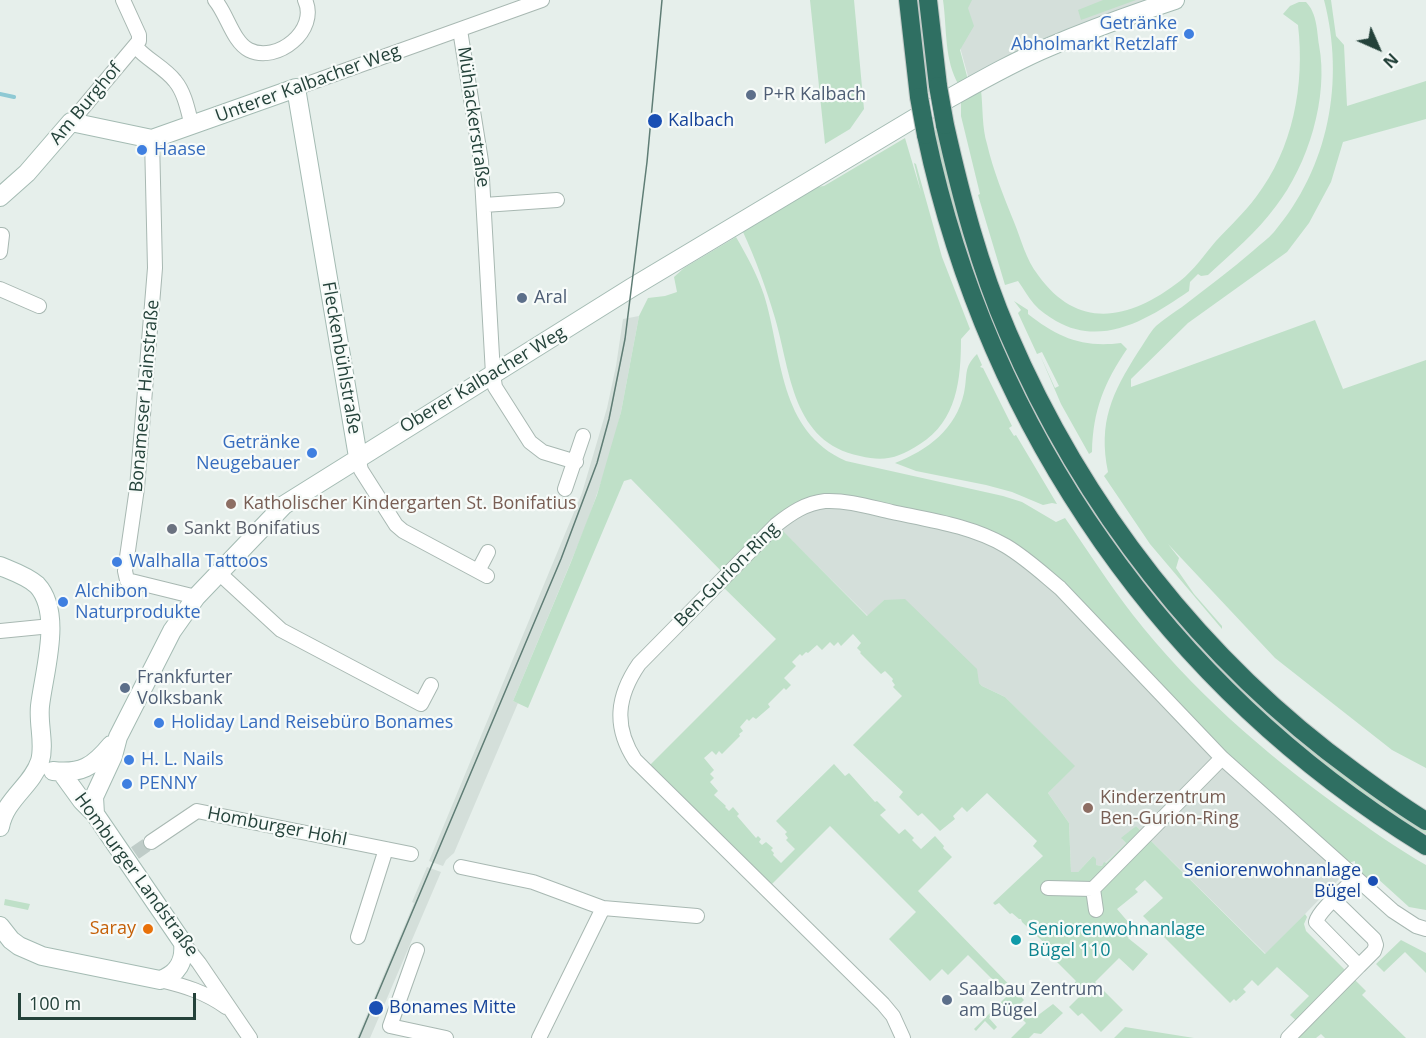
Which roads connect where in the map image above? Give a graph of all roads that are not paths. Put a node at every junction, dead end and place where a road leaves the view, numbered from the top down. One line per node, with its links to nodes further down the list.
1 (215, 0): 2 (street)
2 (305, 0)
3 (542, 0): 8 (street, Unterer Kalbacher Weg)
4 (908, 0): 11 (highway)
5 (928, 0): 39 (highway, bridge)
6 (1175, 0): 11 (street, Oberer Kalbacher Weg)
7 (126, 1): 9 (street, Am Burghof)
8 (460, 30): 10 (street, Unterer Kalbacher Weg); 17 (street, Mühlackerstraße)
9 (135, 46): 12 (street, Am Burghof); 13 (street)
10 (296, 88): 13 (street, Unterer Kalbacher Weg); 24 (street, Fleckenbühlstraße)
11 (925, 103): 22 (street, Oberer Kalbacher Weg); 42 (highway, bridge)
12 (71, 122): 14 (street, Unterer Kalbacher Weg); 15 (street, Am Burghof)
13 (192, 126): 14 (street, Unterer Kalbacher Weg)
14 (152, 139): 30 (street, Bonameser Hainstraße)
15 (0, 197)
16 (557, 200): 17 (street, Mühlackerstraße)
17 (484, 205): 22 (street, Mühlackerstraße)
18 (0, 235): 19 (street)
19 (0, 252)
20 (0, 290): 21 (street)
21 (39, 306)
22 (493, 374): 24 (street, Oberer Kalbacher Weg); 25 (street, Mühlackerstraße)
23 (583, 436): 25 (street)
24 (358, 457): 27 (street, Fleckenbühlstraße); 29 (street, Oberer Kalbacher Weg)
25 (576, 462): 26 (street)
26 (565, 489)
27 (488, 552)
28 (0, 566): 31 (street)
29 (219, 573): 30 (street, Oberer Kalbacher Weg); 33 (street)
30 (196, 597): 34 (street, Oberer Kalbacher Weg)
31 (51, 626): 32 (street); 36 (street)
32 (0, 632)
33 (431, 685)
34 (118, 737): 37 (street, Oberer Kalbacher Weg); 38 (street, Oberer Kalbacher Weg)
35 (1222, 758): 46 (street, Ben-Gurion-Ring); 48 (street); 64 (street, Ben-Gurion-Ring)
36 (36, 769): 37 (street, Oberer Kalbacher Weg); 40 (street)
37 (61, 772): 38 (street, Homburger Landstraße)
38 (95, 814): 56 (street, Homburger Landstraße)
39 (1426, 821)
40 (0, 827)
41 (151, 842): 43 (street, Homburger Hohl)
42 (1426, 846)
43 (386, 849): 44 (street, Homburger Hohl); 55 (street)
44 (411, 854)
45 (461, 867): 50 (street)
46 (1355, 879): 49 (street); 53 (street, Ben-Gurion-Ring)
47 (1048, 888): 48 (street)
48 (1093, 889): 51 (street)
49 (1334, 900): 58 (street); 58 (street)
50 (603, 908): 52 (street); 63 (street)
51 (1096, 910)
52 (697, 916)
53 (1426, 929)
54 (2, 933): 59 (street)
55 (358, 937)
56 (183, 943): 59 (street); 60 (street, Homburger Landstraße)
57 (417, 950): 62 (street)
58 (1359, 966): 65 (street)
59 (160, 980): 60 (street)
60 (230, 1010): 61 (street, Homburger Landstraße)
61 (250, 1038)
62 (446, 1038)
63 (539, 1038)
64 (903, 1038)
65 (1288, 1038)

